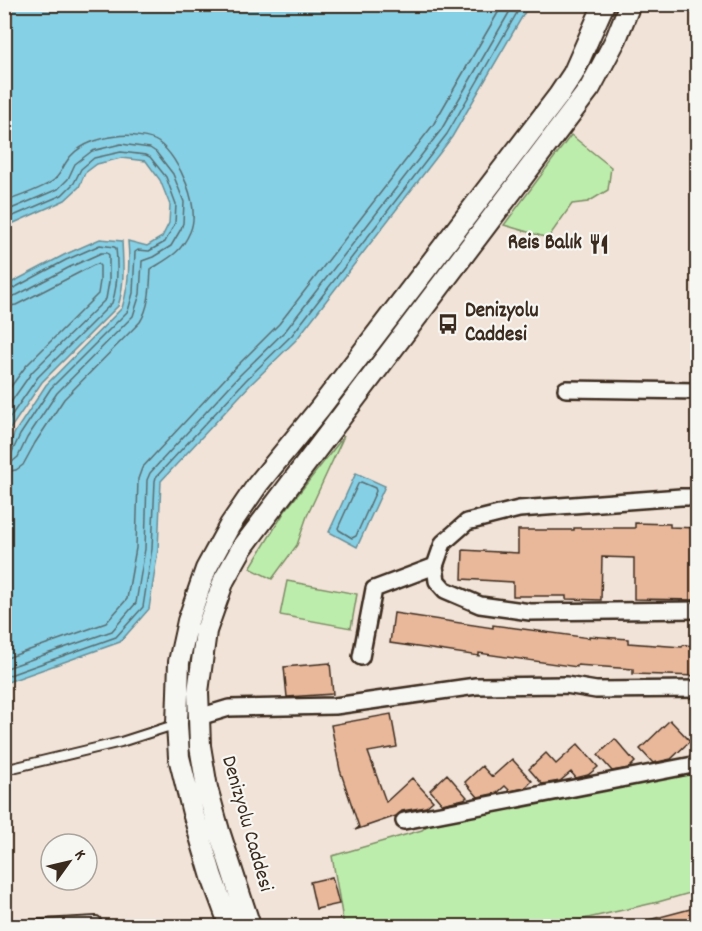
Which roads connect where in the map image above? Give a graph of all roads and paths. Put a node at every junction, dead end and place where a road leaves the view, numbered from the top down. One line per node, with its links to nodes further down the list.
1 (604, 4): 11 (street)
2 (630, 4): 10 (street, Denizyolu Caddesi)
3 (566, 389): 4 (street)
4 (698, 390)
5 (698, 497): 6 (street)
6 (435, 566): 7 (street); 8 (street)
7 (698, 610)
8 (361, 657)
9 (698, 689): 10 (street)
10 (199, 717): 11 (street); 18 (street, Denizyolu Caddesi)
11 (177, 724): 13 (lane); 17 (street)
12 (698, 764): 14 (street)
13 (4, 770)
14 (404, 821)
15 (8, 927): 16 (lane)
16 (97, 927)
17 (230, 927)
18 (250, 927)

